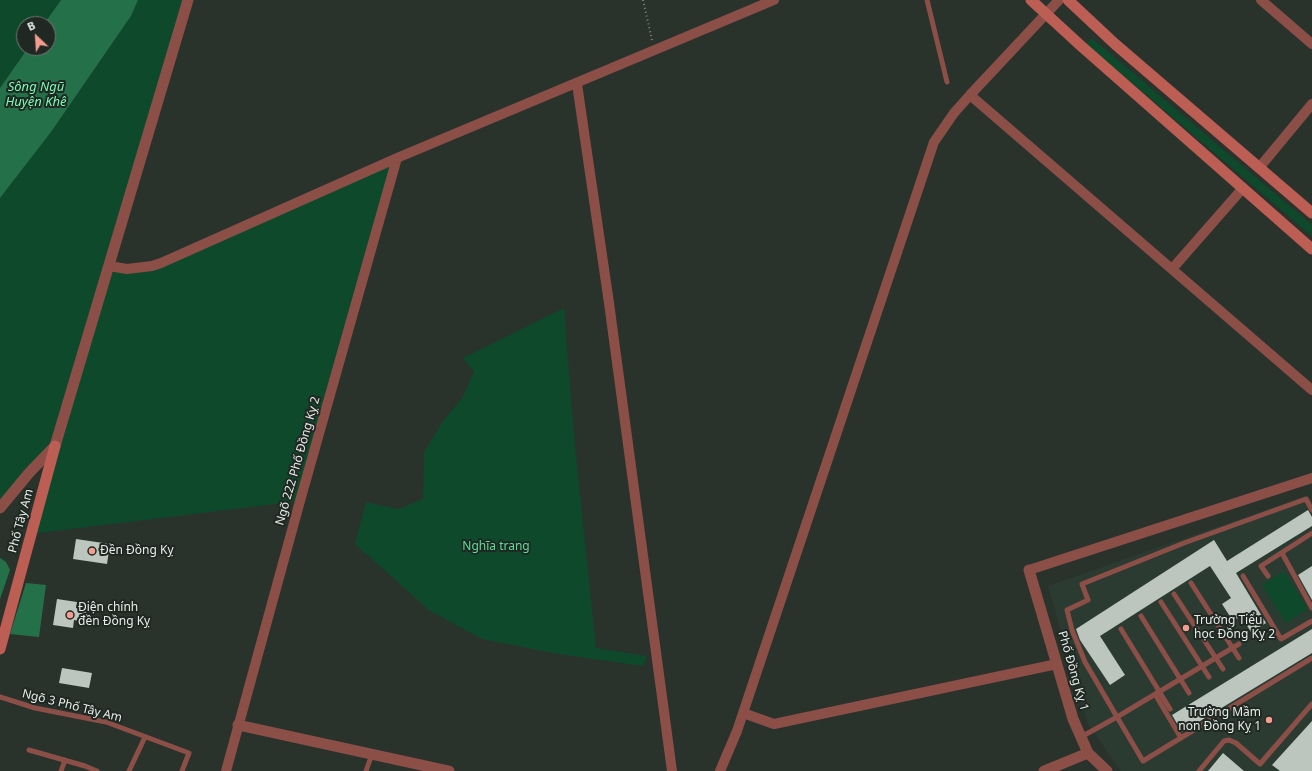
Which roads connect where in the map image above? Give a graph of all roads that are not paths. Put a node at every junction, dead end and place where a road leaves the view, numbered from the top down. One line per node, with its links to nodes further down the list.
1 (188, 0): 19 (street)
2 (774, 0): 11 (street)
3 (928, 0): 10 (lane)
4 (1031, 0): 8 (main road)
5 (1059, 0): 8 (street)
6 (1068, 0): 15 (main road)
7 (1261, 0): 9 (street)
8 (1046, 14): 12 (street); 16 (main road)
9 (1312, 44)
10 (946, 82)
11 (577, 84): 14 (street); 72 (street)
12 (970, 95): 20 (street); 54 (street)
13 (1312, 104): 15 (street)
14 (398, 158): 19 (street); 56 (street, Ngõ 222 Phố Đồng Kỵ 2)
15 (1259, 168): 17 (main road)
16 (1243, 188): 18 (main road); 20 (street)
17 (1312, 213)
18 (1312, 249)
19 (109, 266): 22 (street)
20 (1172, 269): 21 (street)
21 (1312, 390)
22 (55, 446): 24 (street); 40 (main road, Phố Tây Am)
23 (1312, 478): 28 (street)
24 (0, 508)
25 (1312, 510): 55 (lane)
26 (1312, 533): 27 (lane)
27 (1282, 553): 30 (lane); 34 (lane)
28 (1029, 570): 44 (street, Phố Đồng Kỵ 1)
29 (1243, 576): 36 (lane)
30 (1268, 576)
31 (1191, 584): 39 (lane)
32 (1174, 594): 41 (lane)
33 (1162, 602): 45 (lane)
34 (1312, 608)
35 (1141, 616): 48 (lane)
36 (1312, 621)
37 (1121, 628): 49 (lane)
38 (1239, 644): 39 (lane)
39 (1233, 648): 41 (lane); 42 (lane)
40 (0, 649)
41 (1216, 658): 45 (lane); 46 (lane)
42 (1240, 658)
43 (1312, 658): 59 (lane)
44 (1057, 664): 54 (street); 58 (street, Phố Đồng Kỵ 1)
45 (1202, 666): 47 (lane); 48 (lane)
46 (1222, 669)
47 (1209, 677)
48 (1180, 679): 49 (lane); 50 (lane)
49 (1157, 693): 53 (lane); 55 (lane); 59 (lane)
50 (1189, 693)
51 (0, 697): 57 (lane, Ngõ 3 Phố Tây Am)
52 (1312, 704): 76 (lane)
53 (1170, 709)
54 (743, 713): 73 (street)
55 (1116, 717): 58 (lane); 59 (lane)
56 (238, 725): 62 (street); 69 (street, Ngõ 222 Phố Đồng Kỵ 2)
57 (145, 737): 67 (lane); 68 (lane, Ngõ 3 Phố Tây Am)
58 (1081, 737): 61 (street, Phố Đồng Kỵ 1)
59 (1181, 738)
60 (29, 750): 63 (lane)
61 (1088, 753): 74 (street); 75 (street, Phố Đồng Kỵ 1)
62 (372, 754): 64 (street); 70 (lane)
63 (65, 760): 65 (lane); 66 (lane)
64 (421, 768): 71 (street)
65 (61, 771)
66 (96, 771)
67 (129, 771)
68 (182, 771)
69 (226, 771)
70 (366, 771)
71 (449, 771)
72 (672, 771)
73 (720, 771)
74 (1044, 771)
75 (1107, 771)
76 (1199, 771)

